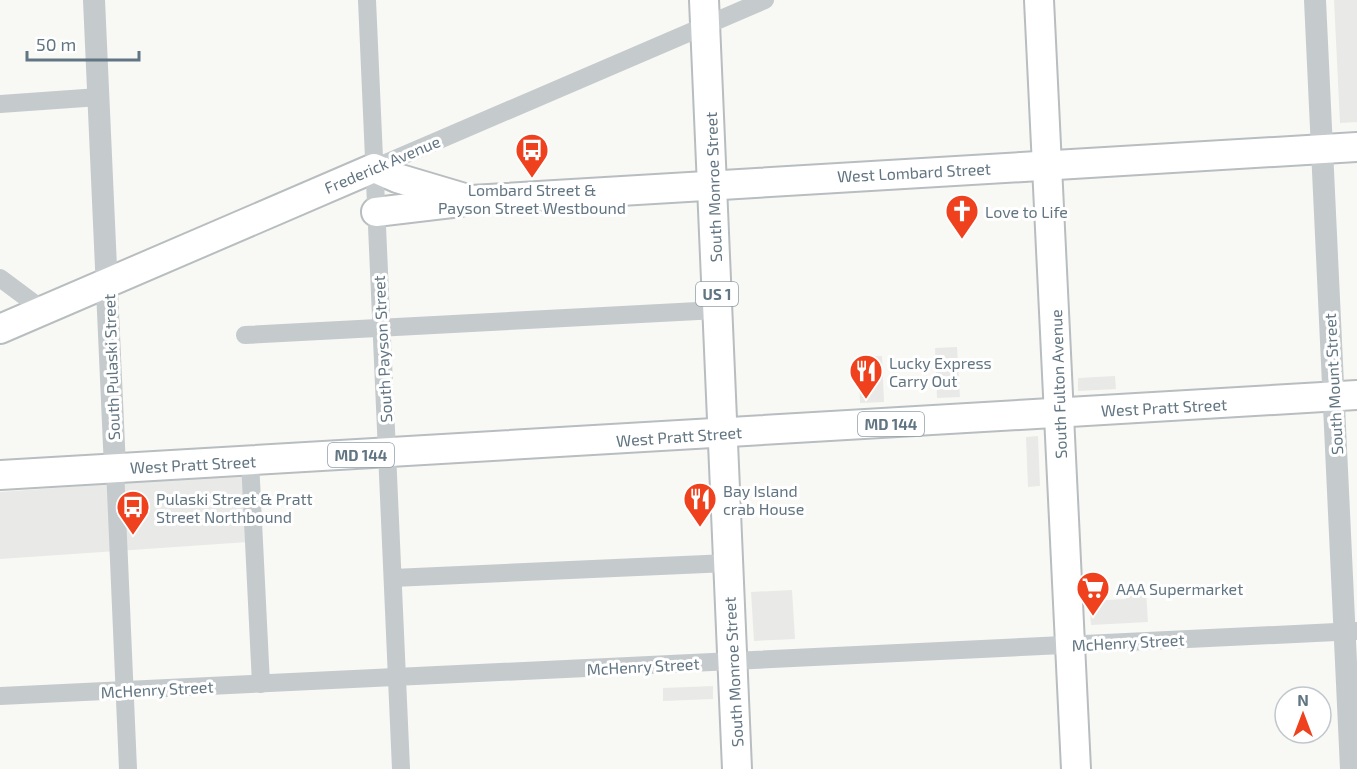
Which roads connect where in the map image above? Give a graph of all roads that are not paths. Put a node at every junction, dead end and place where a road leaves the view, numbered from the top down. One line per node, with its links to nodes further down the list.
1 (94, 0): 7 (street, South Pulaski Street)
2 (367, 0): 12 (street, South Payson Street)
3 (765, 0): 6 (street, Frederick Avenue)
4 (1039, 0): 11 (main road, South Fulton Avenue)
5 (1315, 0): 10 (street, South Mount Street)
6 (705, 13): 12 (street, Frederick Avenue); 13 (main road, South Monroe Street / US 1)
7 (99, 97): 8 (street); 17 (street, South Pulaski Street)
8 (0, 104)
9 (1357, 147): 10 (main road, West Lombard Street)
10 (1322, 149): 11 (main road, West Lombard Street); 23 (street, South Mount Street)
11 (1048, 164): 13 (main road, West Lombard Street); 24 (main road, South Fulton Avenue)
12 (374, 168): 14 (main road, West Lombard Street); 15 (street, South Payson Street); 17 (main road, Frederick Avenue)
13 (713, 184): 14 (main road, West Lombard Street); 19 (main road, South Monroe Street / US 1)
14 (471, 200): 15 (main road, West Lombard Street)
15 (376, 212): 20 (street, South Payson Street)
16 (0, 278): 18 (street)
17 (107, 282): 18 (main road, Frederick Avenue); 28 (street, South Pulaski Street)
18 (43, 310): 21 (main road, Frederick Avenue)
19 (717, 310): 20 (street); 25 (main road, South Monroe Street / US 1)
20 (381, 328): 22 (street); 26 (street, South Payson Street)
21 (0, 329)
22 (245, 335)
23 (1345, 395): 24 (main road, West Pratt Street); 32 (street, South Mount Street)
24 (1059, 413): 25 (main road, West Pratt Street / MD 144); 33 (main road, South Fulton Avenue)
25 (723, 434): 26 (main road, West Pratt Street / MD 144); 30 (main road, South Monroe Street / US 1)
26 (387, 454): 27 (main road, West Pratt Street / MD 144); 31 (street, South Payson Street)
27 (250, 461): 28 (main road, West Pratt Street / MD 144); 36 (street)
28 (115, 468): 29 (main road, West Pratt Street / MD 144); 37 (street, South Pulaski Street)
29 (0, 475)
30 (728, 563): 31 (street); 34 (main road, South Monroe Street / US 1)
31 (393, 578): 35 (street, South Payson Street)
32 (1351, 632): 33 (street, McHenry Street); 43 (street, South Mount Street)
33 (1070, 645): 34 (street, McHenry Street); 42 (main road, South Fulton Avenue)
34 (732, 661): 35 (street, McHenry Street); 41 (main road, South Monroe Street / US 1)
35 (397, 677): 36 (street, McHenry Street); 40 (street, South Payson Street)
36 (261, 684): 37 (street, McHenry Street)
37 (125, 690): 38 (street, McHenry Street); 39 (street, South Pulaski Street)
38 (0, 696)
39 (128, 769)
40 (401, 769)
41 (737, 769)
42 (1076, 769)
43 (1351, 769)

